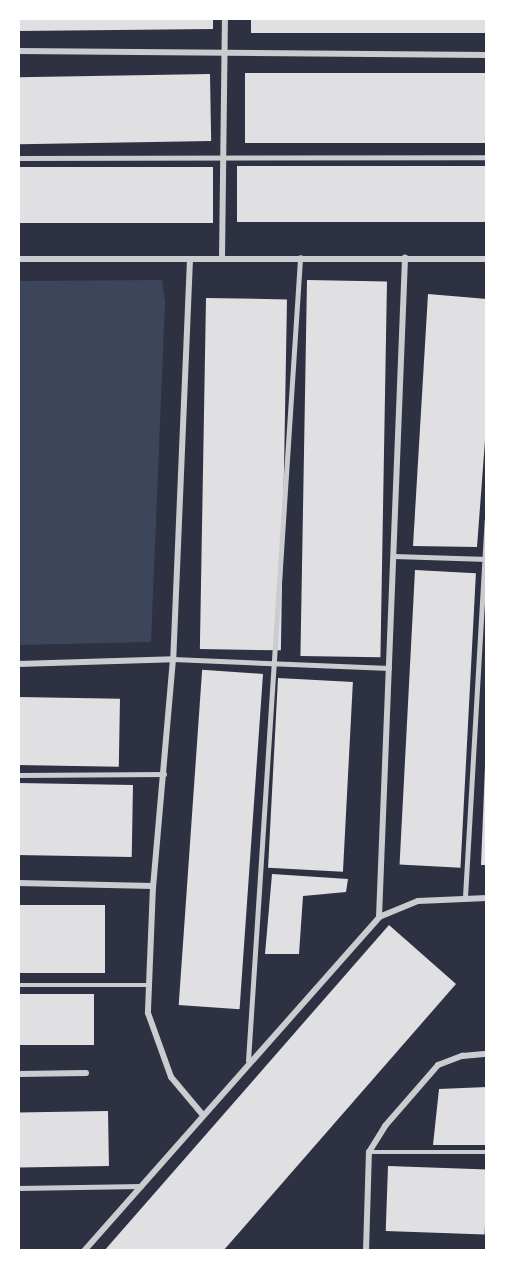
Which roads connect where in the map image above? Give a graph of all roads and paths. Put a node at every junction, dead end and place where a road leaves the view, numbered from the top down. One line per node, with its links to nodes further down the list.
1 (225, 18): 3 (street)
2 (18, 51): 3 (street)
3 (224, 54): 4 (street); 7 (street)
4 (487, 55)
5 (487, 157): 7 (lane)
6 (18, 158): 7 (lane)
7 (223, 159): 8 (street)
8 (222, 258): 9 (street); 12 (street)
9 (300, 258): 10 (street); 18 (lane)
10 (405, 258): 13 (street); 15 (street)
11 (18, 259): 12 (street)
12 (190, 259): 17 (street)
13 (487, 259)
14 (487, 521): 16 (lane)
15 (393, 556): 16 (lane); 20 (street)
16 (486, 559): 25 (lane)
17 (173, 659): 18 (lane); 19 (street); 21 (street)
18 (272, 663): 20 (lane); 31 (lane)
19 (18, 664)
20 (389, 668): 27 (street)
21 (164, 774): 22 (lane); 24 (street)
22 (18, 775)
23 (18, 883): 24 (street)
24 (153, 886): 28 (street)
25 (465, 897): 26 (street); 27 (street)
26 (487, 898)
27 (379, 917): 31 (street)
28 (149, 984): 29 (lane); 34 (street)
29 (18, 985)
30 (487, 1054): 35 (street)
31 (248, 1061): 34 (street)
32 (86, 1073): 33 (street)
33 (18, 1074)
34 (202, 1114): 37 (street)
35 (369, 1152): 36 (lane); 40 (street)
36 (487, 1152)
37 (142, 1186): 38 (lane); 39 (street)
38 (18, 1188)
39 (84, 1251)
40 (366, 1251)

